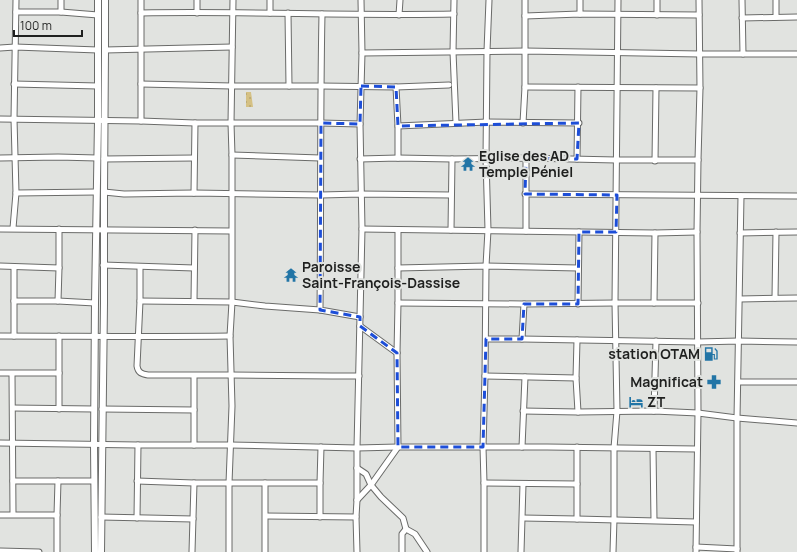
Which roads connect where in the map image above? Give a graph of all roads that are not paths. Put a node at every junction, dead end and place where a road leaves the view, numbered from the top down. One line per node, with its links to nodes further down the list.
1 (16, 0): 20 (street)
2 (61, 0): 21 (street)
3 (98, 0): 31 (main road)
4 (105, 0): 44 (main road)
5 (141, 0): 22 (street)
6 (197, 0): 23 (street)
7 (233, 0): 24 (street)
8 (270, 0): 25 (street)
9 (361, 0): 32 (street)
10 (400, 0): 28 (street)
11 (454, 0): 29 (street)
12 (489, 0): 46 (street)
13 (525, 0): 36 (street)
14 (580, 0): 30 (street)
15 (618, 0): 33 (street)
16 (657, 0): 34 (street)
17 (700, 0): 35 (street)
18 (742, 0): 39 (street)
19 (776, 0): 37 (street)
20 (16, 12): 21 (street); 40 (street)
21 (61, 12): 31 (street)
22 (141, 13): 23 (street); 45 (street)
23 (197, 13): 24 (street)
24 (233, 13): 25 (street); 41 (street)
25 (270, 13): 26 (street)
26 (288, 13): 27 (street); 59 (street)
27 (322, 14): 32 (street); 60 (street)
28 (399, 14): 29 (street); 32 (street)
29 (454, 14): 48 (street)
30 (580, 14): 33 (street); 36 (street)
31 (98, 15): 43 (main road)
32 (361, 15): 50 (street)
33 (618, 15): 34 (street); 49 (street)
34 (657, 15): 35 (street)
35 (699, 15): 51 (street)
36 (525, 16): 47 (street)
37 (776, 17): 38 (street); 39 (street)
38 (797, 17)
39 (742, 18): 52 (street)
40 (15, 47): 42 (street); 43 (street); 54 (street)
41 (232, 47): 45 (street); 58 (street)
42 (0, 48)
43 (98, 50): 57 (main road)
44 (105, 50): 45 (street); 70 (main road)
45 (141, 50): 55 (street)
46 (487, 51): 47 (street); 48 (street); 72 (street)
47 (525, 51): 49 (street); 63 (street)
48 (453, 52): 50 (street); 76 (street)
49 (618, 52): 51 (street); 65 (street)
50 (362, 53): 61 (street)
51 (700, 54): 52 (street); 67 (street)
52 (743, 54): 53 (street)
53 (797, 54)
54 (14, 84): 57 (street); 69 (street)
55 (141, 84): 58 (street); 71 (street)
56 (449, 85): 62 (street)
57 (98, 86): 70 (main road)
58 (232, 86): 59 (street); 74 (street)
59 (289, 86): 60 (street)
60 (321, 86): 61 (street); 75 (street)
61 (361, 86): 62 (street); 79 (street)
62 (396, 87): 80 (street)
63 (525, 87): 64 (street); 77 (street)
64 (578, 87): 65 (street); 78 (street)
65 (617, 87): 66 (street); 93 (street)
66 (656, 88): 67 (street); 95 (street)
67 (700, 88): 94 (street)
68 (0, 119): 69 (street)
69 (14, 119): 70 (street); 82 (street)
70 (101, 121): 71 (street); 84 (main road)
71 (141, 121): 73 (street)
72 (487, 122): 76 (street); 77 (street); 88 (street)
73 (195, 123): 74 (street); 85 (street)
74 (231, 123): 75 (street); 81 (street)
75 (321, 123): 79 (street); 86 (street)
76 (456, 123): 80 (street)
77 (523, 123): 78 (street)
78 (578, 123): 92 (street)
79 (360, 124): 90 (street)
80 (398, 126): 87 (street)
81 (232, 155): 86 (street); 100 (street)
82 (15, 157): 83 (street); 84 (street); 98 (street)
83 (0, 158)
84 (101, 158): 85 (street); 96 (main road); 97 (main road)
85 (194, 158): 99 (street)
86 (320, 158): 103 (street)
87 (398, 158): 90 (street); 91 (street)
88 (486, 158): 89 (street); 91 (street); 118 (street)
89 (526, 158): 92 (street); 102 (street)
90 (360, 159): 101 (street)
91 (452, 159): 104 (street)
92 (577, 159): 93 (street)
93 (616, 160): 95 (street); 105 (street)
94 (698, 160): 95 (street); 106 (street)
95 (655, 161)
96 (96, 192): 98 (street); 112 (main road)
97 (104, 192): 99 (street); 113 (main road)
98 (16, 193): 109 (street)
99 (194, 193): 100 (street)
100 (232, 193): 103 (street); 119 (street)
101 (361, 194): 103 (street); 104 (street); 114 (street)
102 (525, 194): 105 (street); 120 (street)
103 (321, 195): 153 (street)
104 (451, 195): 117 (street)
105 (617, 195): 106 (street); 122 (street)
106 (698, 196): 107 (street); 123 (street)
107 (741, 196): 108 (street); 127 (street)
108 (797, 196)
109 (14, 228): 110 (street); 111 (street)
110 (0, 229)
111 (59, 229): 112 (street); 133 (street)
112 (96, 229): 113 (street); 144 (main road)
113 (104, 229): 115 (street); 128 (main road)
114 (362, 229): 116 (street); 154 (street)
115 (195, 230): 119 (street); 134 (street)
116 (398, 230): 117 (street); 135 (street)
117 (451, 230): 118 (street)
118 (488, 230): 120 (street); 131 (street)
119 (232, 231): 145 (street)
120 (526, 231): 121 (street)
121 (578, 232): 122 (street); 136 (street)
122 (616, 232): 126 (street); 146 (street)
123 (697, 232): 126 (street); 150 (street)
124 (776, 232): 125 (street); 127 (street); 137 (street)
125 (797, 232)
126 (655, 233): 149 (street)
127 (740, 233): 139 (street)
128 (103, 265): 132 (street); 160 (main road)
129 (0, 266): 130 (street)
130 (14, 266): 133 (street); 140 (street)
131 (486, 266): 135 (street); 136 (street); 148 (street)
132 (140, 267): 134 (street); 141 (street)
133 (59, 268): 143 (street)
134 (194, 268): 142 (street)
135 (398, 268): 147 (street)
136 (578, 268): 152 (street)
137 (775, 298): 138 (street); 139 (street)
138 (797, 298)
139 (740, 299): 168 (street)
140 (14, 301): 143 (street); 157 (street)
141 (140, 301): 142 (street); 162 (street)
142 (194, 301): 145 (street)
143 (58, 302): 144 (street)
144 (95, 302): 159 (main road)
145 (232, 302): 153 (street); 161 (street)
146 (615, 302): 149 (street); 152 (street); 166 (street)
147 (398, 303): 148 (street); 171 (street)
148 (485, 303): 151 (street); 163 (street)
149 (654, 303): 150 (street)
150 (698, 303): 169 (street)
151 (524, 304): 152 (street); 164 (street)
152 (578, 304)
153 (320, 310): 154 (street)
154 (360, 317): 155 (street)
155 (360, 326): 171 (street); 177 (street)
156 (0, 336): 157 (street)
157 (14, 336): 158 (street)
158 (59, 336): 159 (street); 173 (street)
159 (95, 336): 160 (street); 185 (main road)
160 (103, 336): 162 (street); 186 (main road)
161 (230, 336): 162 (street); 175 (street)
162 (138, 337): 176 (street)
163 (486, 339): 164 (street); 178 (street)
164 (522, 339): 165 (street)
165 (577, 340): 166 (street); 180 (street)
166 (616, 340): 167 (street); 189 (street)
167 (656, 341): 169 (street); 190 (street)
168 (739, 341): 169 (street); 170 (street); 181 (street)
169 (697, 342): 192 (street)
170 (797, 342)
171 (396, 353): 202 (street)
172 (0, 373): 174 (street)
173 (59, 373): 174 (street); 184 (street)
174 (12, 374): 183 (street)
175 (231, 375): 176 (street); 177 (street); 201 (street)
176 (194, 376): 187 (street)
177 (359, 376): 206 (street)
178 (485, 376): 179 (street); 203 (street)
179 (525, 377): 180 (street); 188 (street)
180 (576, 378): 191 (street)
181 (738, 382): 182 (street); 193 (street)
182 (797, 382)
183 (13, 408): 184 (street); 196 (street)
184 (59, 409): 185 (street)
185 (94, 409): 197 (main road)
186 (102, 409): 187 (street); 198 (main road)
187 (194, 410): 200 (street)
188 (523, 410): 191 (street); 205 (street)
189 (617, 411): 190 (street); 191 (street); 208 (street)
190 (654, 411): 192 (street)
191 (578, 412)
192 (698, 413): 193 (street); 210 (street)
193 (737, 418): 194 (street); 241 (street)
194 (797, 423)
195 (0, 443): 196 (street)
196 (13, 443): 197 (street); 215 (street)
197 (94, 444): 198 (street); 213 (main road)
198 (103, 445): 199 (street); 229 (main road)
199 (138, 445): 200 (street); 214 (street)
200 (194, 445): 201 (street)
201 (230, 445): 204 (street); 217 (street)
202 (398, 446): 203 (street); 206 (street); 223 (street)
203 (483, 446): 205 (street); 219 (street)
204 (321, 447): 206 (street); 218 (street)
205 (522, 447): 207 (street)
206 (357, 448): 211 (street)
207 (577, 448): 208 (street); 222 (street)
208 (614, 448): 209 (street); 236 (street)
209 (653, 449): 210 (street); 237 (street)
210 (697, 449): 238 (street)
211 (357, 468): 223 (street); 224 (street)
212 (58, 481): 213 (street); 215 (street); 227 (street)
213 (94, 481): 245 (main road)
214 (137, 481): 216 (street); 232 (street)
215 (13, 482): 225 (street)
216 (194, 483): 217 (street); 234 (street)
217 (229, 483): 220 (street); 248 (street)
218 (320, 483): 220 (street); 230 (street)
219 (484, 483): 221 (street); 253 (street)
220 (264, 484): 228 (street)
221 (523, 484): 222 (street); 233 (street)
222 (577, 484): 235 (street)
223 (372, 485): 224 (street); 239 (street)
224 (357, 500): 231 (street)
225 (13, 514): 226 (street); 227 (street)
226 (0, 515)
227 (57, 515): 244 (street)
228 (266, 516): 230 (street); 249 (street)
229 (101, 517): 232 (street); 246 (main road)
230 (320, 517): 231 (street)
231 (356, 517): 250 (street)
232 (137, 518): 234 (street)
233 (523, 518): 235 (street); 254 (street)
234 (193, 519): 247 (street)
235 (577, 519): 236 (street)
236 (614, 519): 237 (street); 255 (street)
237 (654, 520): 238 (street)
238 (696, 522): 240 (street)
239 (406, 529): 251 (street); 252 (street)
240 (696, 549): 241 (street)
241 (737, 551)
242 (0, 552): 243 (street)
243 (39, 552)
244 (57, 552)
245 (95, 552)
246 (101, 552)
247 (192, 552)
248 (229, 552)
249 (265, 552)
250 (357, 552)
251 (402, 552)
252 (427, 552)
253 (484, 552)
254 (521, 552)
255 (613, 552)

